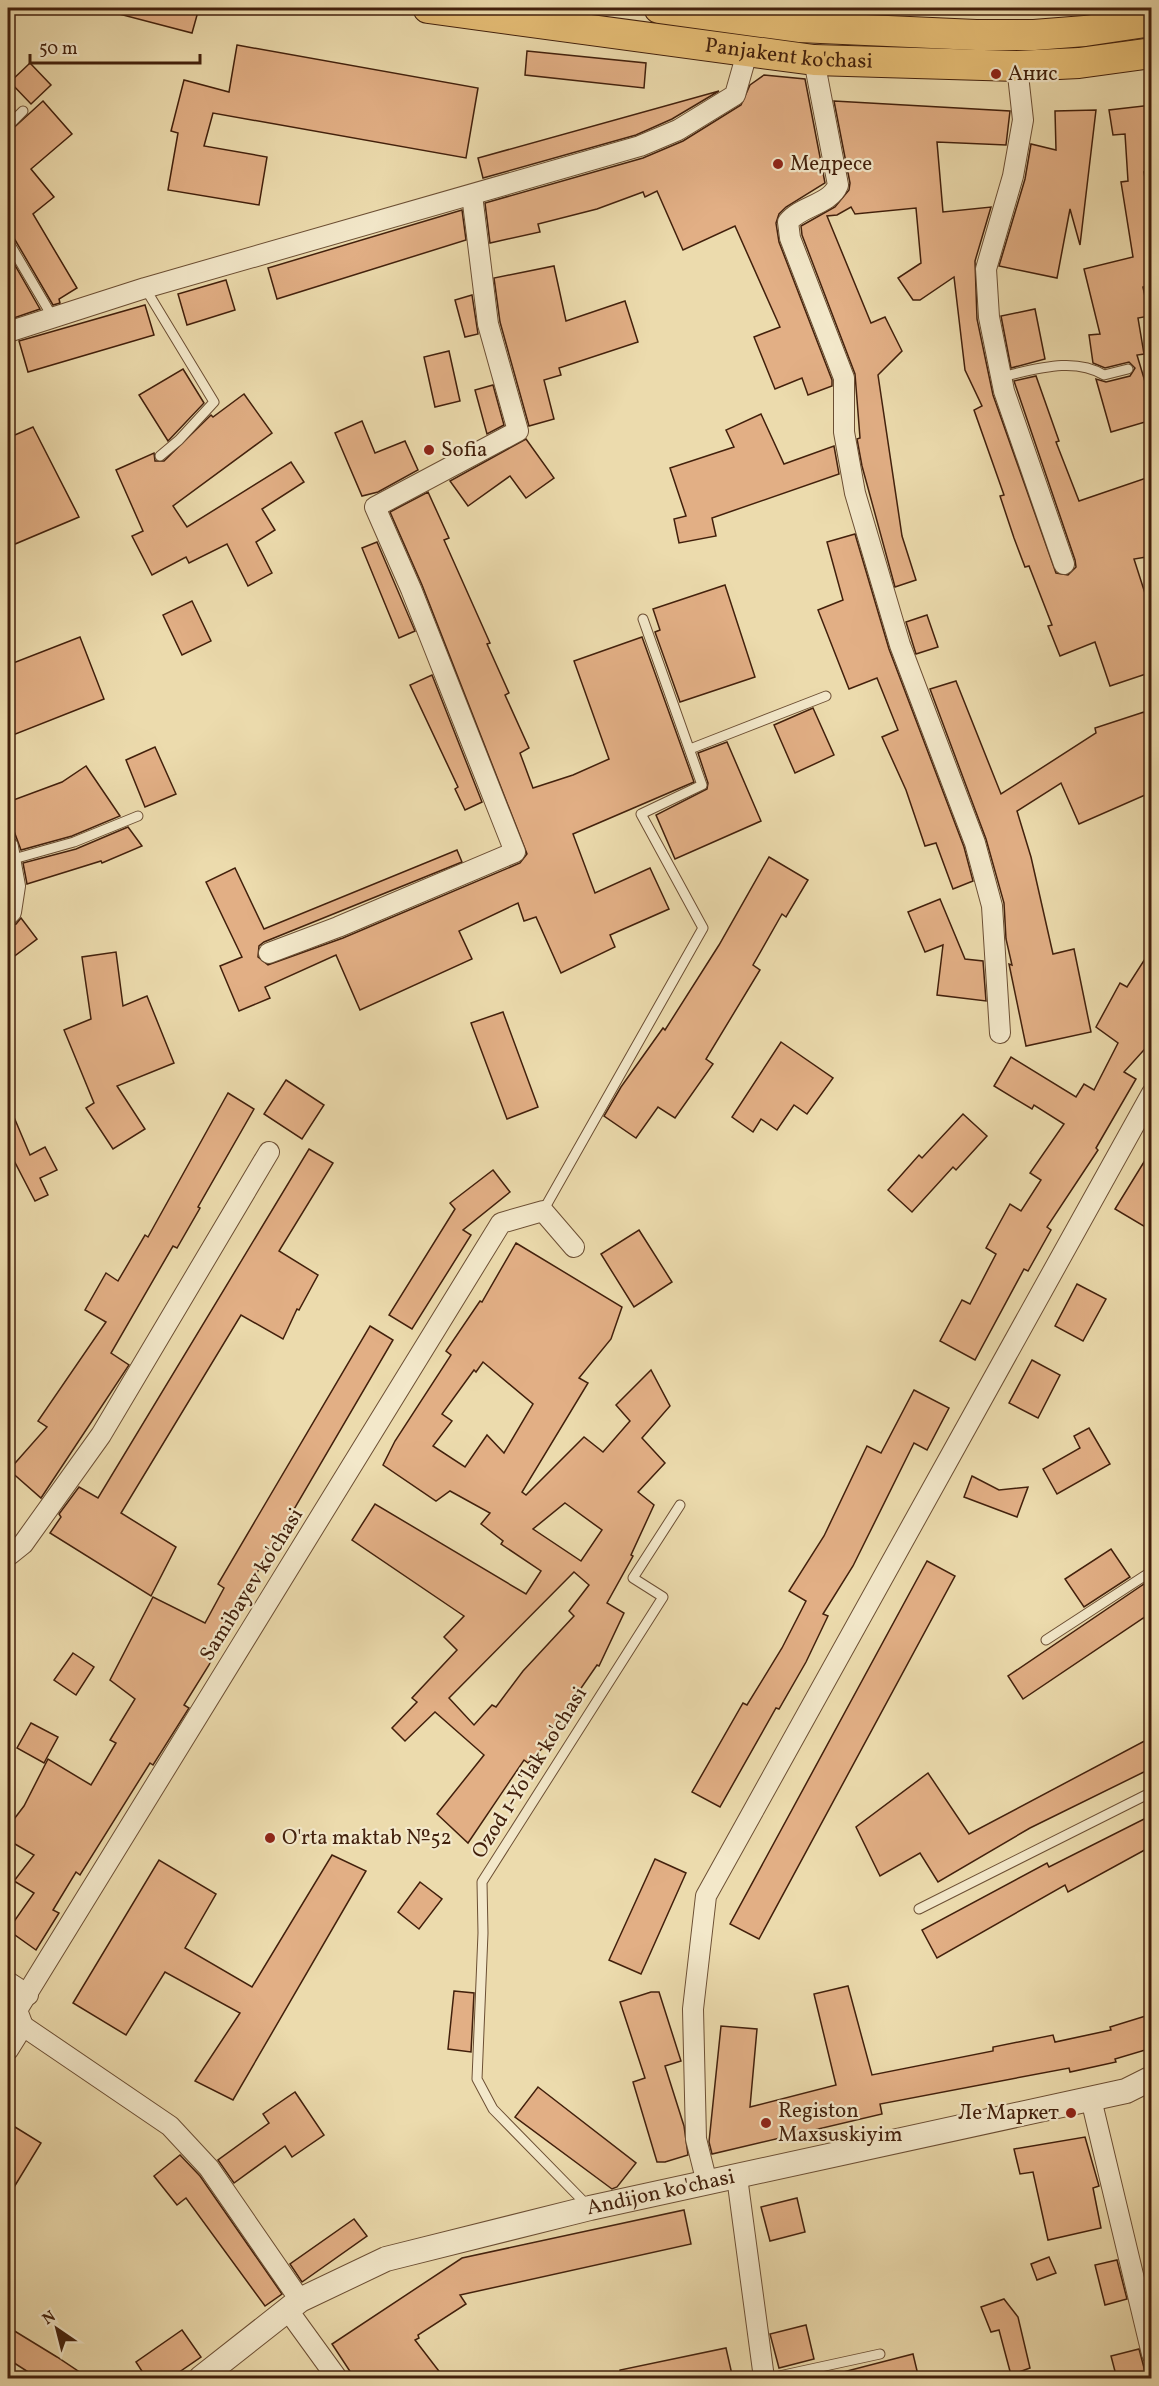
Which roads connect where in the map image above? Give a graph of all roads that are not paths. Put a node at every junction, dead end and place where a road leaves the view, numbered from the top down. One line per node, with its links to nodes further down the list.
1 (428, 8): 4 (main road, Panjakent ko'chasi)
2 (659, 8): 3 (main road, Panjakent ko'chasi)
3 (1141, 17)
4 (747, 52): 6 (main road, Panjakent ko'chasi); 10 (street)
5 (1152, 53): 7 (main road, Panjakent ko'chasi)
6 (814, 60): 7 (main road, Panjakent ko'chasi); 26 (street)
7 (1017, 66): 16 (street)
8 (23, 111): 9 (lane)
9 (8, 126)
10 (472, 195): 12 (street); 25 (street)
11 (8, 241): 13 (lane)
12 (145, 288): 13 (street); 17 (lane)
13 (52, 316): 14 (street)
14 (8, 332)
15 (1128, 369): 16 (lane)
16 (1000, 377): 18 (street)
17 (160, 456)
18 (1064, 564)
19 (643, 619): 21 (lane)
20 (826, 696): 21 (lane)
21 (690, 749): 29 (lane)
22 (138, 816): 23 (lane)
23 (9, 854): 24 (street)
24 (8, 915)
25 (269, 952)
26 (1000, 1033)
27 (1152, 1093): 44 (street)
28 (268, 1152): 32 (street)
29 (543, 1211): 30 (street); 38 (street, Samibayev ko'chasi)
30 (574, 1247)
31 (680, 1505): 45 (lane, Ozod 1-Yo'lak ko'chasi)
32 (8, 1556)
33 (1152, 1571): 34 (lane)
34 (1046, 1640)
35 (1152, 1792): 36 (lane)
36 (919, 1909)
37 (8, 1982): 38 (street)
38 (27, 1995): 39 (street, Samibayev ko'chasi)
39 (23, 2026): 40 (street, Samibayev ko'chasi); 46 (street)
40 (8, 2050)
41 (1152, 2078): 42 (street, Andijon ko'chasi)
42 (1091, 2099): 43 (street, Andijon ko'chasi); 48 (street)
43 (737, 2177): 44 (street, Andijon ko'chasi); 51 (street)
44 (706, 2184): 45 (street, Andijon ko'chasi)
45 (590, 2208): 46 (street, Andijon ko'chasi)
46 (294, 2305): 49 (street, Andijon ko'chasi); 50 (street)
47 (880, 2354): 52 (lane)
48 (1152, 2354)
49 (201, 2379)
50 (337, 2379)
51 (764, 2379)
52 (770, 2379)

